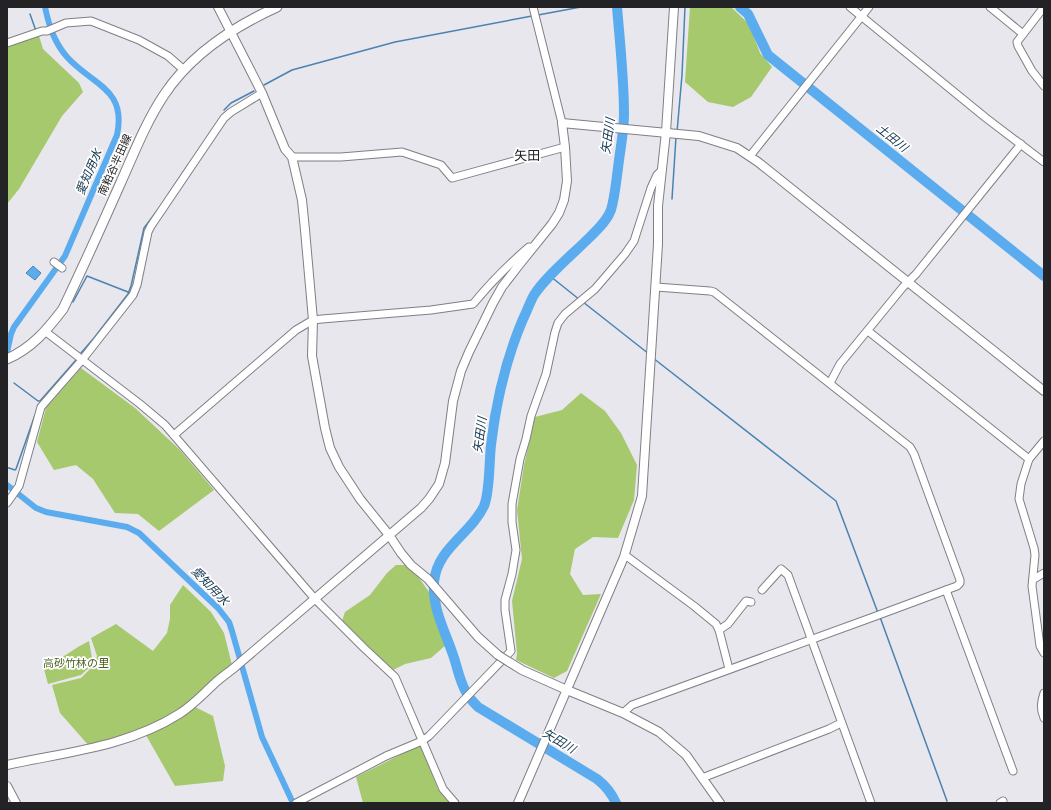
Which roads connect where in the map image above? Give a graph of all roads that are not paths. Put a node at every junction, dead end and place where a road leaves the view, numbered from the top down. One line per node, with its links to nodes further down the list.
1 (218, 7): 10 (street)
2 (277, 7): 10 (main road, 南粕谷半田線)
3 (674, 7): 17 (street)
4 (850, 7): 9 (street)
5 (869, 7): 9 (street)
6 (990, 7): 11 (street)
7 (1044, 7): 11 (street)
8 (534, 13): 16 (street)
9 (862, 16): 18 (street); 20 (street)
10 (230, 31): 13 (main road, 南粕谷半田線); 15 (street)
11 (1023, 34): 14 (street)
12 (7, 43): 13 (street)
13 (184, 70): 31 (main road, 南粕谷半田線)
14 (1044, 86)
15 (262, 93): 21 (street); 33 (street)
16 (562, 123): 17 (street); 19 (street)
17 (666, 132): 20 (street); 23 (street)
18 (1021, 144): 22 (street); 27 (street)
19 (565, 147): 21 (street); 24 (street)
20 (750, 156): 27 (street)
21 (292, 157): 29 (street)
22 (1043, 159)
23 (662, 170): 28 (street); 57 (street)
24 (533, 248): 29 (street); 40 (street)
25 (54, 262): 26 (street)
26 (62, 268)
27 (909, 283): 30 (street); 35 (street)
28 (656, 287): 34 (street); 41 (street)
29 (313, 320): 36 (street); 40 (street)
30 (868, 331): 34 (street); 38 (street)
31 (46, 332): 32 (main road, 南粕谷半田線); 33 (street)
32 (8, 359)
33 (82, 360): 36 (street); 39 (street)
34 (830, 383): 45 (street)
35 (1044, 391)
36 (174, 434): 46 (street)
37 (1044, 440): 38 (street)
38 (1029, 459): 43 (street)
39 (7, 503)
40 (389, 535): 46 (street); 52 (street, bridge)
41 (625, 554): 48 (street); 52 (street)
42 (1044, 573): 43 (street)
43 (1034, 579): 50 (street)
44 (762, 590): 49 (street)
45 (946, 590): 49 (street); 59 (street)
46 (315, 599): 57 (street); 58 (street)
47 (752, 602): 48 (street)
48 (719, 630): 51 (street)
49 (811, 639): 51 (street); 56 (street)
50 (1044, 653)
51 (729, 670): 54 (street)
52 (567, 690): 54 (street); 65 (street)
53 (1044, 693): 55 (street)
54 (624, 713): 60 (street)
55 (1044, 718)
56 (841, 723): 60 (street); 67 (street)
57 (422, 741): 63 (street); 64 (street)
58 (7, 765)
59 (1012, 771)
60 (702, 778): 66 (street)
61 (7, 786): 62 (street)
62 (16, 803)
63 (297, 803)
64 (455, 803)
65 (518, 803)
66 (720, 803)
67 (871, 803)

